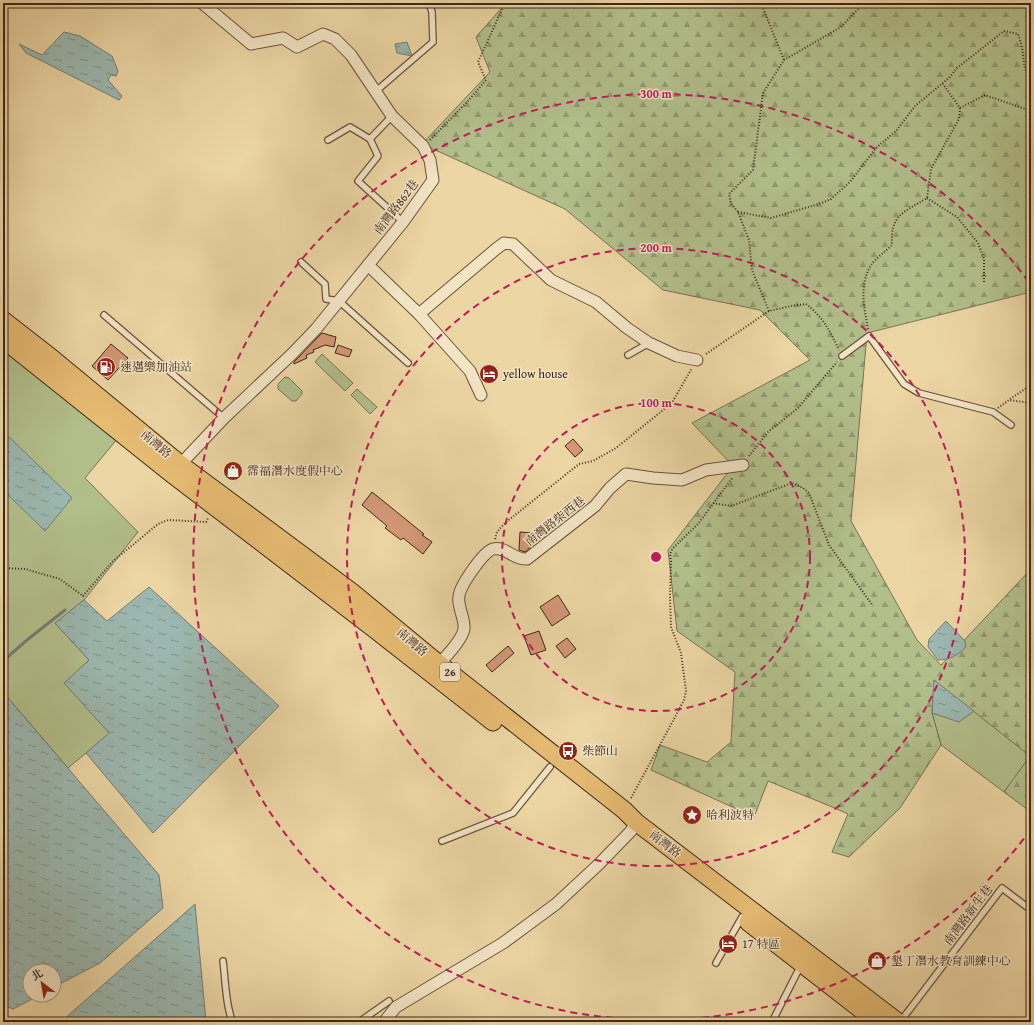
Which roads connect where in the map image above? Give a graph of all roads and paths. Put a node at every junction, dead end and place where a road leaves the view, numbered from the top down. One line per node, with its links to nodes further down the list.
1 (202, 3): 9 (street, 南灣路862巷)
2 (429, 3): 9 (lane)
3 (505, 3): 15 (path)
4 (761, 3): 6 (path)
5 (864, 3): 6 (path)
6 (784, 60): 17 (path)
7 (1031, 77): 8 (path)
8 (943, 84): 10 (path); 17 (path)
9 (375, 92): 12 (street, 南灣路862巷)
10 (960, 108): 11 (path); 16 (path)
11 (1031, 111)
12 (392, 116): 13 (lane); 15 (street, 南灣路862巷)
13 (370, 139): 14 (lane); 18 (lane)
14 (328, 140)
15 (423, 146): 18 (street, 南灣路862巷)
16 (927, 198): 21 (path); 27 (path)
17 (738, 212): 23 (path)
18 (402, 222): 20 (street, 南灣路862巷)
19 (302, 262): 22 (lane)
20 (368, 265): 22 (street, 南灣路862巷); 24 (street)
21 (984, 284)
22 (339, 301): 33 (lane); 39 (street, 南灣路862巷)
23 (769, 311): 31 (path); 32 (path)
24 (419, 314): 29 (street); 35 (street)
25 (104, 315): 39 (lane)
26 (3, 320): 42 (main road, 南灣路 / 26)
27 (869, 336): 31 (lane); 38 (lane)
28 (3, 339): 42 (main road, 南灣路 / 26)
29 (649, 343): 30 (lane); 32 (street)
30 (628, 355)
31 (842, 356): 41 (path)
32 (697, 360): 45 (path)
33 (408, 363)
34 (1031, 385): 36 (path)
35 (481, 395)
36 (1009, 400): 37 (path); 38 (path)
37 (1031, 403)
38 (993, 412): 40 (lane)
39 (224, 418): 42 (street, 南灣路862巷)
40 (1011, 425)
41 (742, 465): 43 (path); 45 (street, 南灣路柴西巷)
42 (176, 469): 44 (main road, 南灣路 / 26); 48 (main road, 南灣路 / 26)
43 (713, 503): 47 (path); 50 (path)
44 (216, 508): 46 (path); 48 (main road, 南灣路 / 26)
45 (492, 549): 48 (street)
46 (3, 568)
47 (873, 606)
48 (435, 668): 49 (main road, 南灣路 / 26); 50 (main road, 南灣路 / 26)
49 (550, 767): 50 (main road, 南灣路 / 26); 51 (lane)
50 (630, 821): 53 (main road, 南灣路 / 26); 60 (street); 63 (main road, 南灣路 / 26)
51 (442, 841)
52 (1031, 910): 63 (lane, 南灣路新生巷)
53 (742, 917): 55 (lane); 56 (main road, 南灣路 / 26)
54 (223, 961): 58 (lane)
55 (716, 963)
56 (802, 964): 61 (lane); 62 (main road, 南灣路 / 26)
57 (390, 1001): 59 (lane)
58 (233, 1022)
59 (359, 1022)
60 (384, 1022)
61 (772, 1022)
62 (877, 1022)
63 (899, 1022)

